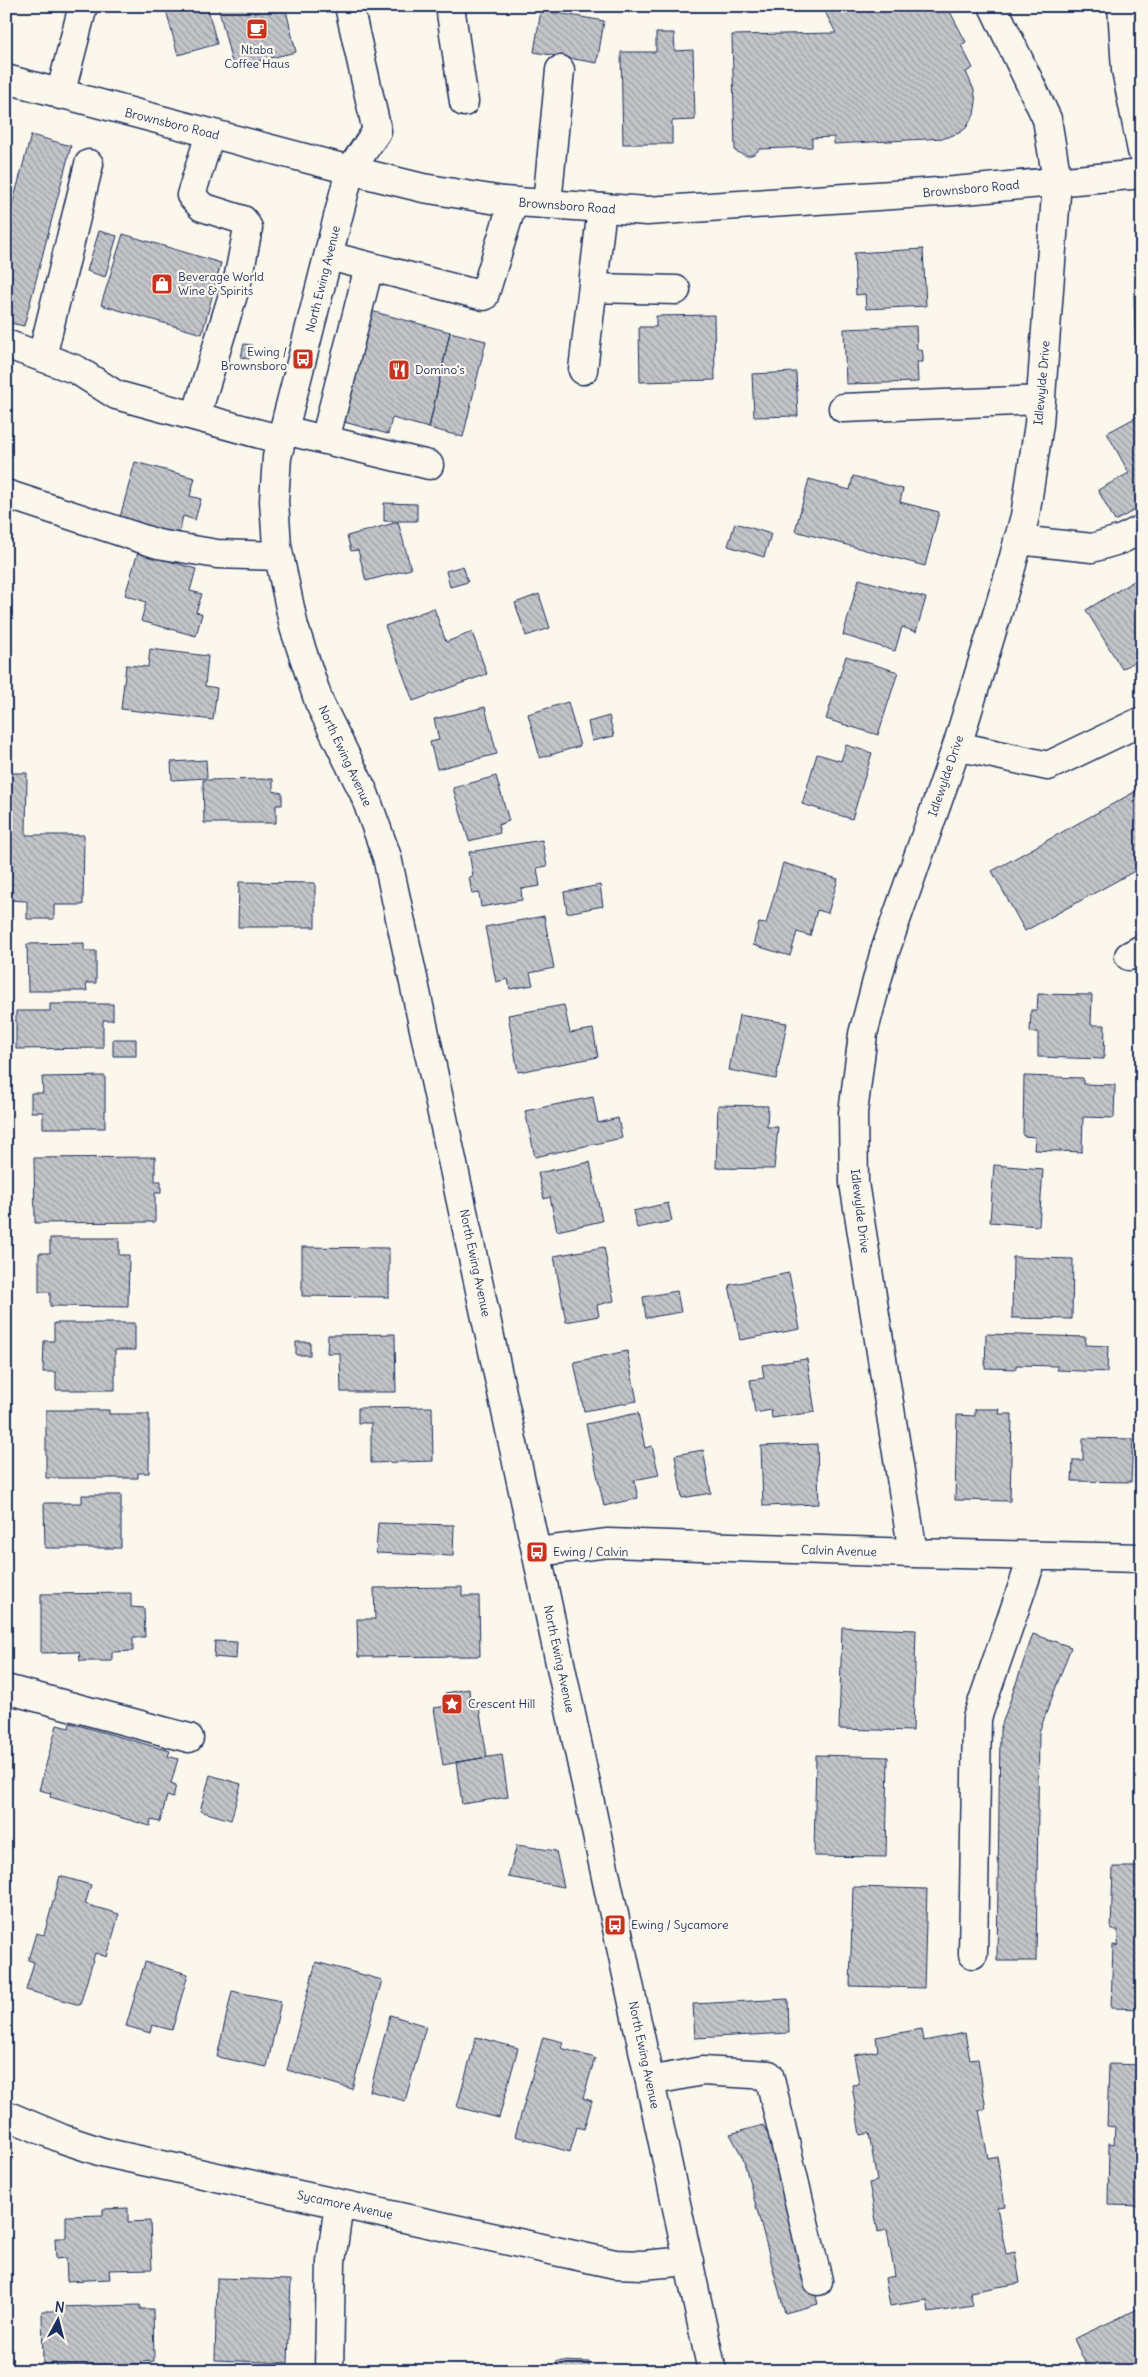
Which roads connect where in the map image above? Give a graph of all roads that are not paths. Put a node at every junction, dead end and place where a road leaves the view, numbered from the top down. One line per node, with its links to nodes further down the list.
1 (83, 6): 8 (street)
2 (349, 6): 13 (street)
3 (450, 6): 9 (street)
4 (992, 6): 15 (street, Idlewylde Drive)
5 (1122, 6): 11 (street)
6 (560, 70): 17 (street)
7 (6, 79): 8 (street, Brownsboro Road)
8 (60, 95): 10 (street, Brownsboro Road)
9 (464, 102)
10 (210, 134): 13 (street, Brownsboro Road); 28 (street)
11 (1142, 150)
12 (89, 164): 24 (street)
13 (350, 170): 16 (street, Brownsboro Road); 19 (street, North Ewing Avenue)
14 (1142, 174): 15 (street, Brownsboro Road)
15 (1057, 181): 18 (street, Brownsboro Road); 26 (street, Idlewylde Drive)
16 (513, 202): 17 (street, Brownsboro Road); 20 (street)
17 (547, 204): 18 (street, Brownsboro Road)
18 (602, 208): 21 (street)
19 (329, 256): 20 (street); 29 (street, North Ewing Avenue)
20 (369, 267): 30 (street)
21 (594, 288): 22 (street); 25 (street)
22 (676, 290)
23 (6, 344): 24 (street)
24 (42, 357): 28 (street)
25 (583, 370)
26 (1041, 400): 27 (street); 34 (street, Idlewylde Drive)
27 (843, 408)
28 (196, 416): 29 (street)
29 (283, 435): 30 (street); 35 (street, North Ewing Avenue)
30 (325, 440): 31 (street)
31 (428, 465)
32 (6, 494): 35 (street)
33 (1142, 529): 34 (street)
34 (1018, 540): 37 (street, Idlewylde Drive)
35 (279, 556): 38 (street, North Ewing Avenue)
36 (1142, 721): 37 (street)
37 (957, 746): 39 (street, Idlewylde Drive)
38 (537, 1552): 39 (street, Calvin Avenue); 45 (street, North Ewing Avenue)
39 (913, 1553): 40 (street, Calvin Avenue)
40 (1033, 1556): 41 (street, Calvin Avenue); 44 (street)
41 (1142, 1558)
42 (6, 1689): 43 (street)
43 (189, 1738)
44 (973, 1954)
45 (650, 2082): 48 (street, North Ewing Avenue); 49 (street)
46 (6, 2115): 47 (street, Sycamore Avenue)
47 (339, 2204): 48 (street, Sycamore Avenue); 50 (street)
48 (689, 2260): 51 (street, North Ewing Avenue)
49 (818, 2282)
50 (329, 2371)
51 (712, 2371)

